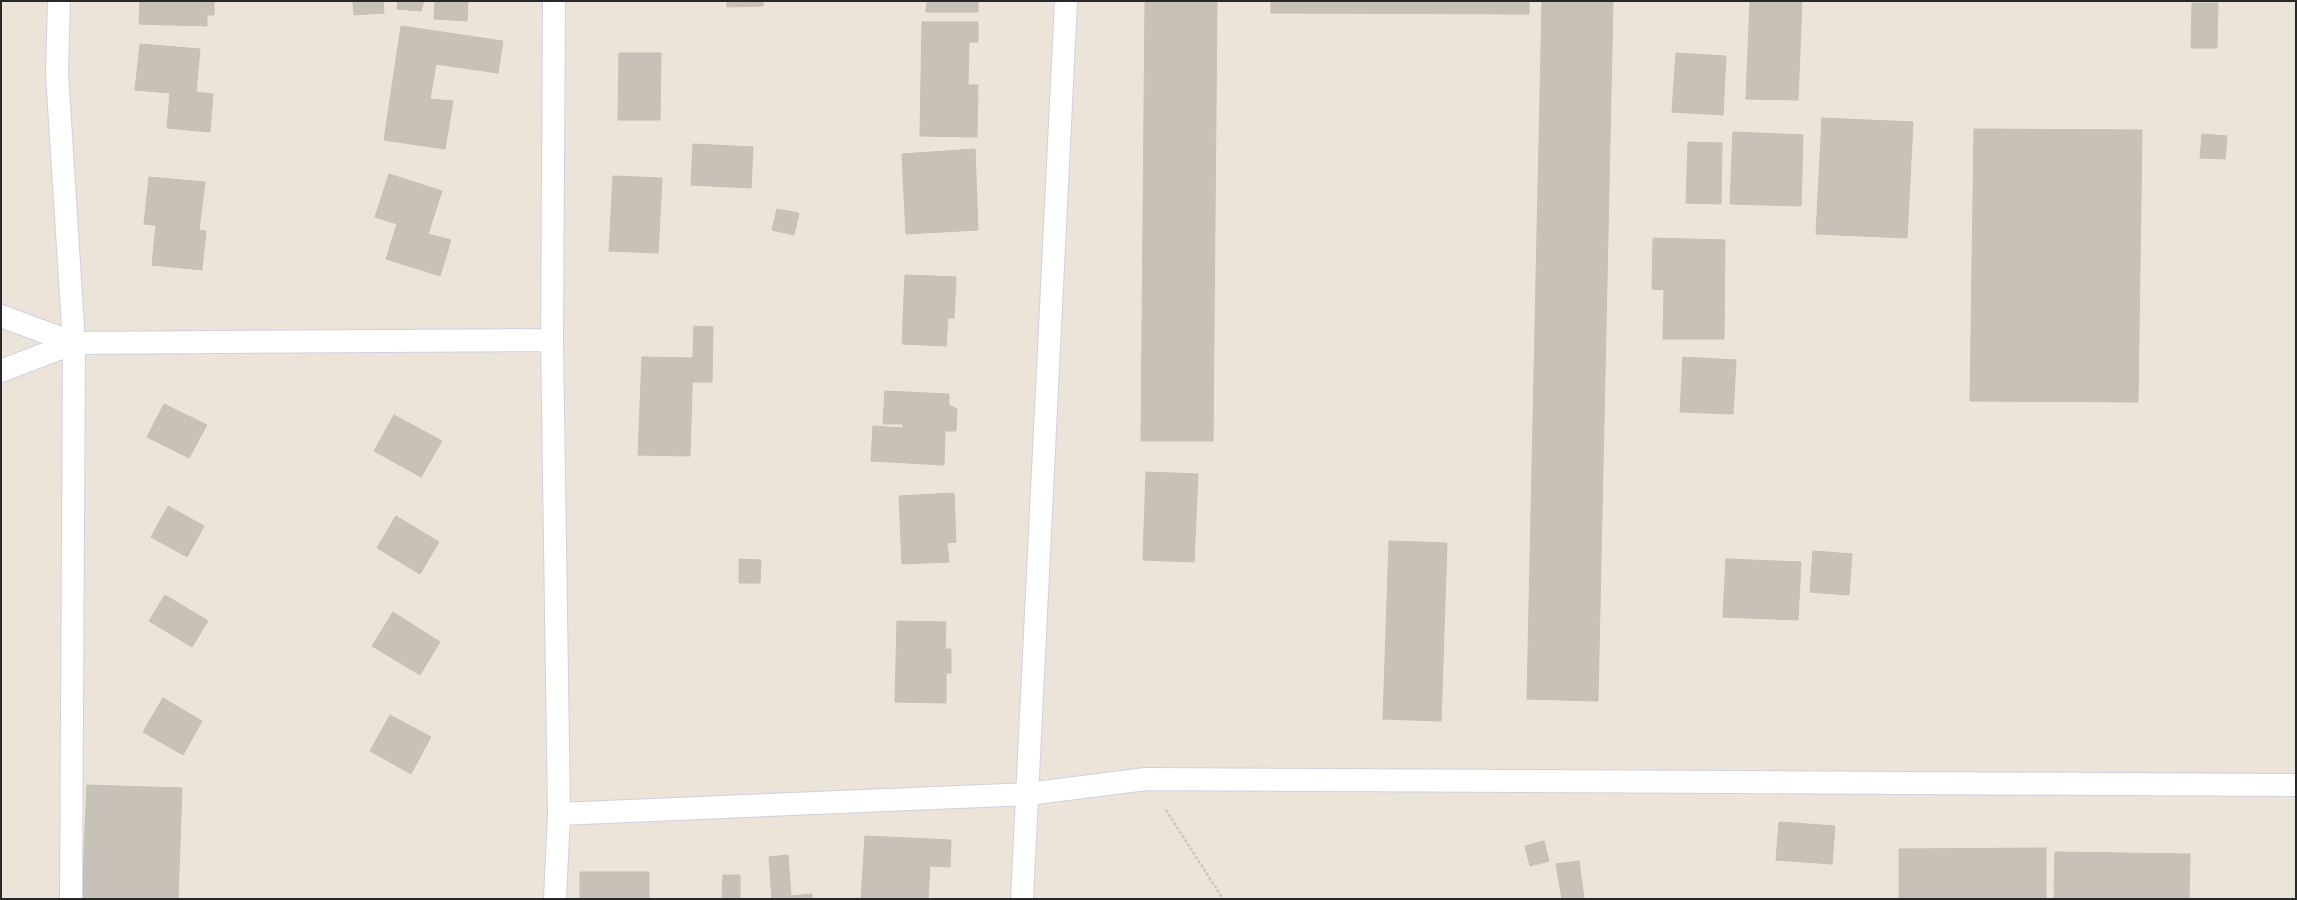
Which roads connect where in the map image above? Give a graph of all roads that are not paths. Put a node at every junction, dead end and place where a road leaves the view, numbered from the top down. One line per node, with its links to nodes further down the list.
1 (59, 1): 6 (street)
2 (554, 1): 5 (street)
3 (1066, 1): 9 (street)
4 (1, 316): 6 (street)
5 (552, 340): 6 (street); 10 (street)
6 (74, 343): 7 (street); 11 (street)
7 (1, 371)
8 (2296, 785): 9 (street)
9 (1028, 794): 10 (street); 13 (street)
10 (559, 814): 12 (street)
11 (71, 899)
12 (555, 899)
13 (1022, 899)

